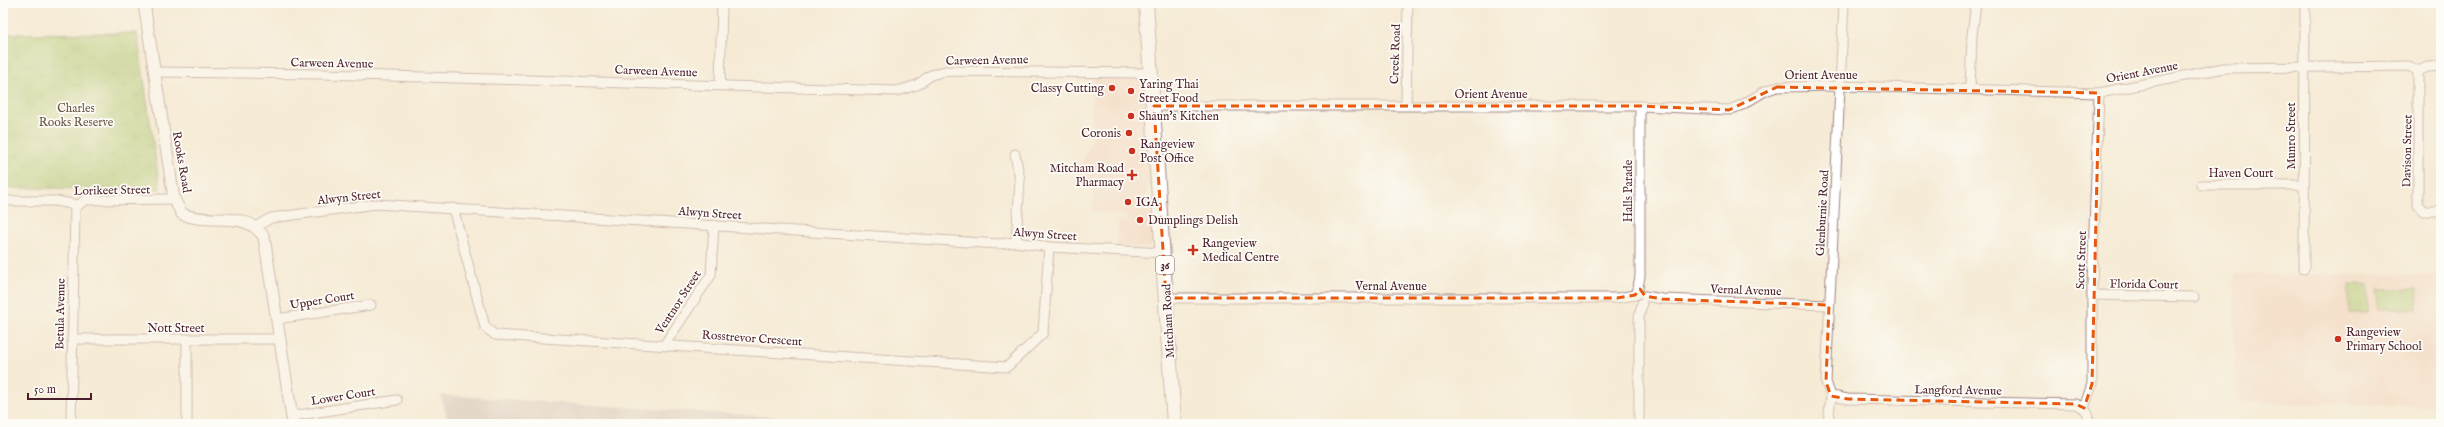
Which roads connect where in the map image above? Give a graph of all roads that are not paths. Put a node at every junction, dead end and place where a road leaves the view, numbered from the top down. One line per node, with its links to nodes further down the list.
1 (144, 3): 11 (street, Rooks Road)
2 (722, 3): 13 (street)
3 (1146, 3): 12 (main road, Mitcham Road / 36)
4 (1408, 3): 17 (street, Creek Road)
5 (1844, 3): 14 (street, Glenburnie Road)
6 (1976, 3): 15 (street)
7 (2305, 3): 9 (street, Munro Street)
8 (2441, 66): 10 (street, Orient Avenue)
9 (2304, 67): 10 (street, Orient Avenue); 16 (street, Orient Avenue); 22 (street, Munro Street)
10 (2418, 71): 27 (street, Davison Street)
11 (154, 72): 13 (street, Carween Avenue); 23 (street, Rooks Road)
12 (1152, 73): 13 (street, Carween Avenue); 18 (main road, Mitcham Road / 36)
13 (720, 85)
14 (1841, 86): 15 (street, Orient Avenue); 19 (street, Orient Avenue); 39 (street, Glenburnie Road)
15 (1970, 90): 16 (street, Orient Avenue)
16 (2098, 93): 34 (street, Scott Street)
17 (1406, 105): 18 (street, Orient Avenue); 19 (street, Orient Avenue)
18 (1154, 106): 32 (main road, Mitcham Road / 36)
19 (1640, 106): 37 (street, Halls Parade)
20 (1015, 154): 30 (street)
21 (2201, 185): 22 (street, Haven Court)
22 (2304, 185): 33 (street, Munro Street)
23 (174, 199): 25 (street, Lorikeet Street); 29 (street, Rooks Road)
24 (3, 201): 25 (street, Lorikeet Street)
25 (77, 205): 41 (street, Betula Avenue)
26 (452, 208): 28 (street, Alwyn Street); 29 (street, Alwyn Street); 44 (street, Rosstrevor Crescent)
27 (2441, 211)
28 (714, 225): 30 (street, Alwyn Street); 44 (street, Ventnor Street)
29 (257, 226): 40 (street)
30 (1016, 242): 31 (street, Alwyn Street)
31 (1049, 247): 32 (street, Alwyn Street); 44 (street, Rosstrevor Crescent)
32 (1164, 253): 36 (main road, Mitcham Road / 36)
33 (2304, 270)
34 (2092, 295): 35 (street, Florida Court); 47 (street, Scott Street)
35 (2194, 297)
36 (1166, 298): 37 (street, Vernal Avenue); 51 (main road, Mitcham Road / 36)
37 (1640, 298): 39 (street, Vernal Avenue); 52 (street, Halls Parade)
38 (370, 305): 40 (street, Upper Court)
39 (1829, 305): 45 (street, Glenburnie Road)
40 (277, 320): 42 (street)
41 (72, 339): 43 (street, Nott Street); 49 (street, Betula Avenue)
42 (280, 339): 43 (street, Nott Street); 48 (street)
43 (187, 340): 50 (street)
44 (665, 344)
45 (1831, 396): 47 (street, Langford Avenue); 53 (street, Glenburnie Road)
46 (397, 400): 48 (street, Lower Court)
47 (2084, 408): 54 (street)
48 (292, 420)
49 (71, 424)
50 (187, 424)
51 (1174, 424)
52 (1639, 424)
53 (1828, 424)
54 (2090, 424)

